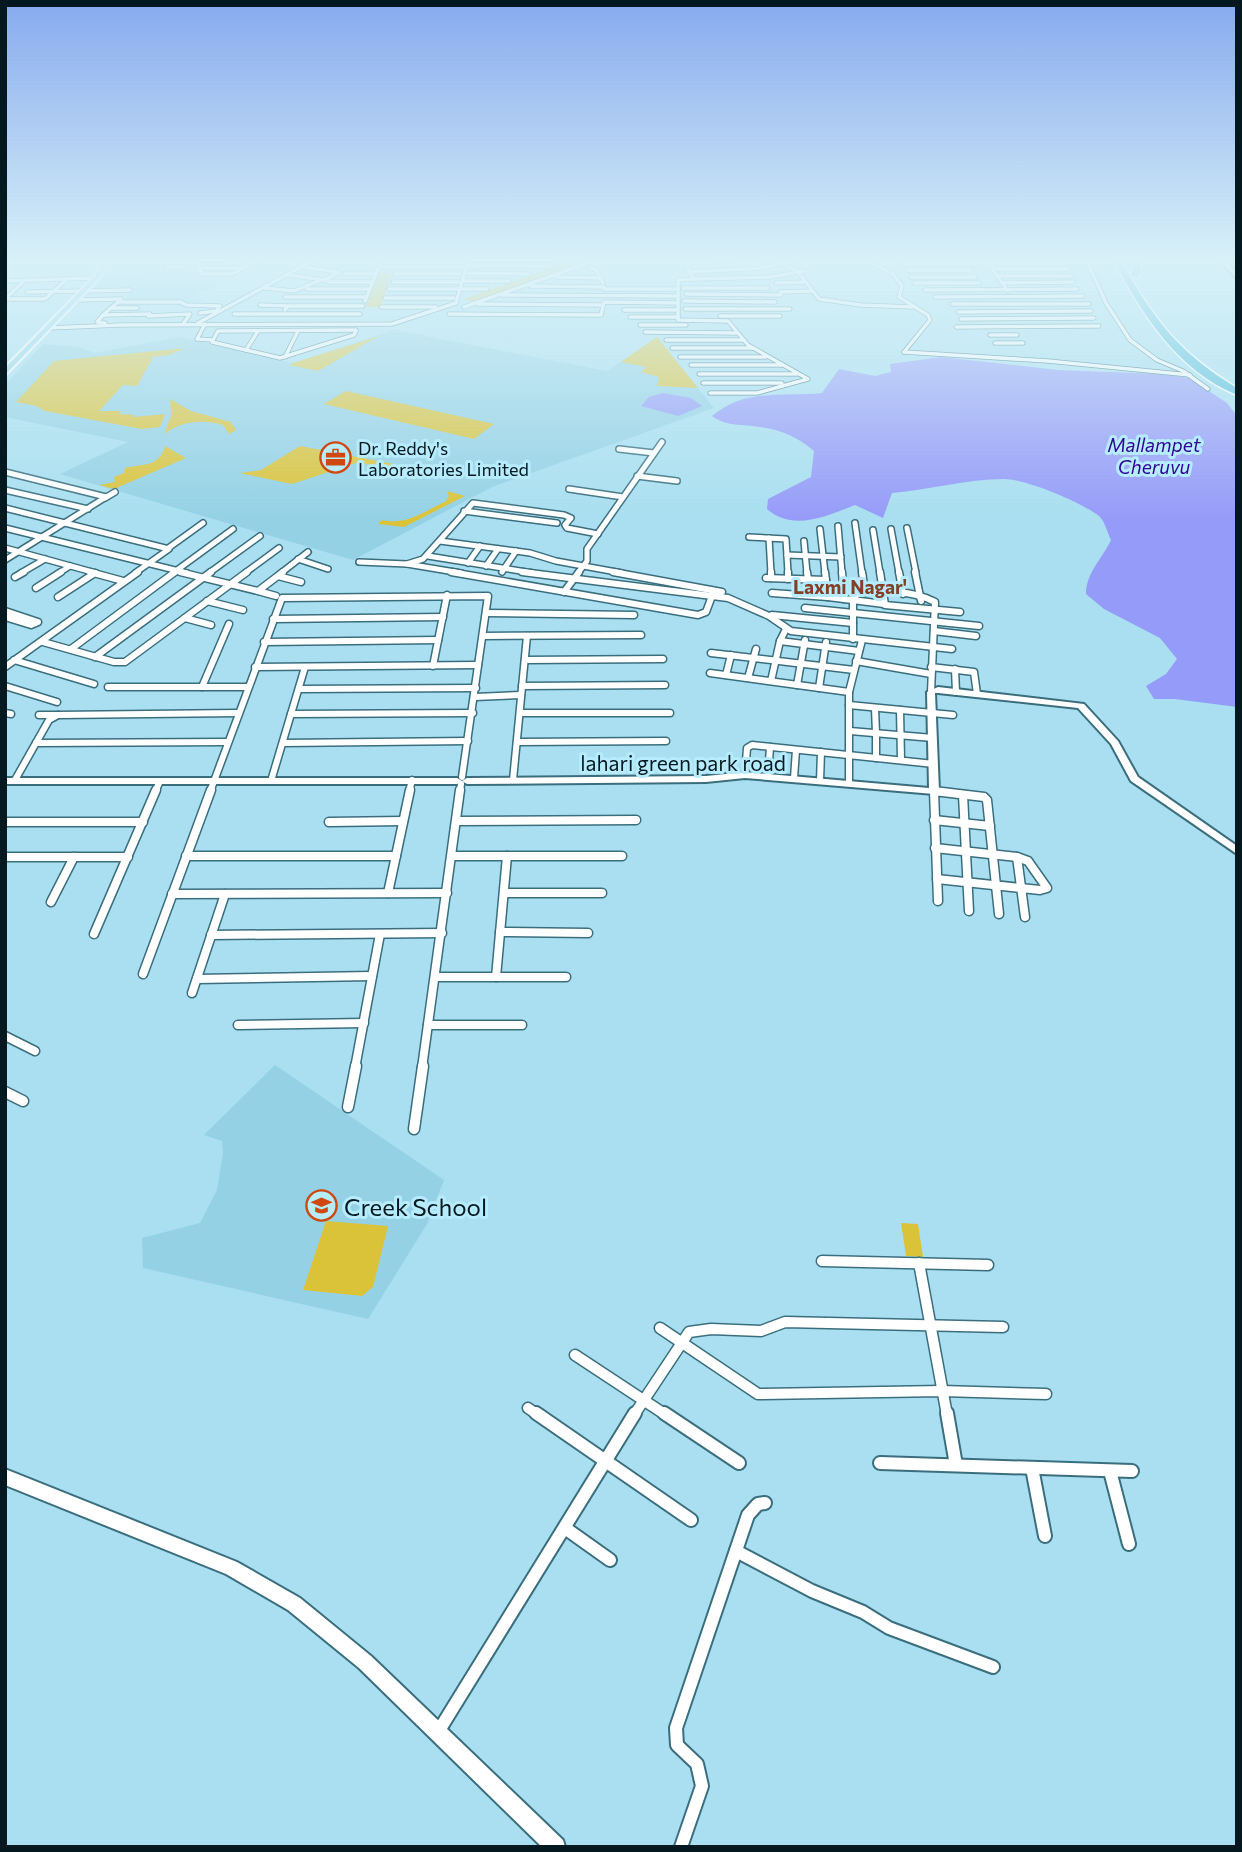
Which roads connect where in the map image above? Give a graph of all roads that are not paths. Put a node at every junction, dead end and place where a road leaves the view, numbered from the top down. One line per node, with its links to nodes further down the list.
1 (28, 347): 18 (main road)
2 (235, 347): 12 (street)
3 (248, 347): 12 (street)
4 (290, 347): 13 (street)
5 (315, 347): 13 (street)
6 (908, 347): 21 (street)
7 (1140, 347): 21 (street)
8 (1175, 347): 25 (highway)
9 (1187, 347): 25 (highway)
10 (672, 348): 11 (street)
11 (753, 348): 15 (street)
12 (246, 350): 13 (street)
13 (285, 357)
14 (680, 357): 15 (street)
15 (769, 357): 17 (street)
16 (691, 365): 17 (street)
17 (785, 365): 20 (street)
18 (5, 371)
19 (699, 374): 20 (street)
20 (800, 374): 23 (street)
21 (1190, 375): 24 (street)
22 (703, 383): 23 (street)
23 (792, 383): 26 (street)
24 (1208, 388)
25 (1236, 388)
26 (710, 393)
27 (662, 442): 29 (street)
28 (620, 449): 29 (street)
29 (654, 453): 31 (street)
30 (5, 472): 37 (street)
31 (637, 476): 32 (street); 36 (street)
32 (677, 481)
33 (569, 489): 36 (street)
34 (5, 490): 39 (street)
35 (115, 492): 37 (street)
36 (622, 497): 52 (street)
37 (105, 498): 39 (street)
38 (5, 508): 41 (street)
39 (88, 509): 41 (street)
40 (464, 511): 43 (street); 52 (street); 57 (street)
41 (67, 522): 54 (street); 63 (street)
42 (203, 523): 63 (street)
43 (557, 523)
44 (855, 523): 104 (street)
45 (838, 526): 72 (street)
46 (5, 528): 54 (street)
47 (820, 528): 71 (street)
48 (907, 528): 109 (street)
49 (233, 529): 86 (street)
50 (891, 529): 107 (street)
51 (873, 530): 106 (street)
52 (598, 534): 81 (street)
53 (260, 536): 91 (street)
54 (43, 537): 66 (street); 79 (street)
55 (749, 537): 56 (street)
56 (769, 538): 68 (street); 93 (street)
57 (440, 541): 59 (street); 70 (street)
58 (804, 541): 69 (street)
59 (462, 544): 60 (street); 76 (street)
60 (480, 546): 64 (street); 78 (street)
61 (5, 548): 66 (street)
62 (279, 548): 99 (street)
63 (167, 549): 79 (street)
64 (498, 549): 65 (street); 83 (street)
65 (516, 551): 81 (street); 85 (street)
66 (19, 552): 73 (street); 75 (street)
67 (308, 552): 74 (street)
68 (787, 555): 69 (street); 93 (street)
69 (806, 555): 71 (street); 94 (street)
70 (428, 556): 76 (street); 80 (street)
71 (823, 556): 72 (street); 96 (street)
72 (841, 556): 114 (street)
73 (46, 559): 82 (street); 90 (street)
74 (298, 559): 84 (street); 89 (street)
75 (5, 560)
76 (450, 560): 78 (street)
77 (359, 562): 80 (street)
78 (468, 562): 83 (street)
79 (150, 564): 86 (street); 97 (street)
80 (407, 564): 92 (street)
81 (583, 565): 95 (street); 112 (street)
82 (70, 566): 87 (street); 101 (street)
83 (486, 566): 85 (street)
84 (328, 569)
85 (505, 569): 88 (street); 92 (street)
86 (177, 571): 91 (street); 154 (street)
87 (95, 573): 97 (street); 111 (street)
88 (536, 574): 95 (street); 100 (street)
89 (278, 576): 98 (street); 102 (street)
90 (15, 577)
91 (203, 578): 99 (street); 160 (street)
92 (497, 578): 100 (street)
93 (788, 579): 94 (street)
94 (808, 579): 96 (street)
95 (573, 580): 103 (street); 112 (street)
96 (825, 580): 113 (street)
97 (123, 581): 149 (street)
98 (300, 582)
99 (229, 584): 102 (street); 116 (street)
100 (527, 584): 103 (street)
101 (36, 588)
102 (258, 591): 110 (street)
103 (564, 592): 112 (street)
104 (865, 592): 106 (street); 115 (street)
105 (772, 593): 113 (street)
106 (883, 593): 107 (street); 117 (street)
107 (903, 594): 109 (street)
108 (447, 595): 125 (street); 129 (street); 131 (street)
109 (920, 595): 119 (street); 121 (street)
110 (276, 596)
111 (58, 597)
112 (716, 597): 137 (street)
113 (828, 597): 114 (street)
114 (844, 599): 115 (street)
115 (853, 600): 117 (street); 123 (street)
116 (207, 601): 120 (street); 130 (street)
117 (884, 604): 119 (street)
118 (804, 608): 123 (street)
119 (922, 608): 121 (street)
120 (243, 610)
121 (936, 610): 124 (street); 132 (street)
122 (5, 611): 128 (street)
123 (853, 612): 132 (street); 133 (street)
124 (960, 612)
125 (486, 613): 126 (street); 141 (street)
126 (634, 615)
127 (772, 615): 133 (street)
128 (5, 617)
129 (443, 617): 131 (street); 146 (street)
130 (185, 618): 135 (street); 160 (street)
131 (273, 619): 150 (street)
132 (935, 621): 136 (street); 138 (street)
133 (853, 623): 145 (street)
134 (229, 624): 187 (street)
135 (211, 625)
136 (979, 626)
137 (786, 629): 139 (street); 148 (street)
138 (934, 631): 144 (street); 153 (street)
139 (807, 633): 143 (street); 151 (street)
140 (641, 635): 142 (street)
141 (483, 636): 142 (street); 168 (street)
142 (527, 636): 164 (street)
143 (827, 636): 145 (street); 152 (street)
144 (976, 636)
145 (853, 639): 147 (street)
146 (438, 640): 150 (street); 169 (street)
147 (863, 640): 153 (street); 157 (street)
148 (780, 641): 151 (street); 165 (street)
149 (43, 642): 154 (street); 163 (street)
150 (264, 642): 172 (street)
151 (804, 644): 152 (street); 167 (street)
152 (825, 647): 157 (street); 170 (street)
153 (934, 647): 156 (street); 176 (street)
154 (71, 649): 160 (street)
155 (756, 649): 161 (street)
156 (952, 649)
157 (859, 651): 166 (street)
158 (711, 653): 159 (street)
159 (732, 655): 161 (street); 178 (street)
160 (95, 657)
161 (754, 658): 165 (street); 179 (street)
162 (663, 659): 164 (street)
163 (14, 660): 171 (street); 181 (street)
164 (525, 660): 185 (street)
165 (776, 661): 167 (street); 180 (street)
166 (856, 661): 175 (street); 176 (street)
167 (801, 664): 170 (street); 183 (street)
168 (478, 665): 169 (street); 189 (street)
169 (433, 666): 173 (street)
170 (822, 666): 175 (street); 190 (street)
171 (5, 667)
172 (255, 667): 173 (street); 188 (street)
173 (305, 667): 191 (street)
174 (955, 669): 176 (street); 194 (street); 195 (street)
175 (854, 670): 192 (street)
176 (931, 671): 193 (street)
177 (710, 673): 178 (street)
178 (726, 676): 179 (street)
179 (748, 678): 180 (street)
180 (771, 681): 183 (street)
181 (94, 684)
182 (665, 685): 185 (street)
183 (797, 685): 190 (street)
184 (5, 686): 198 (street)
185 (522, 686): 196 (street)
186 (108, 687): 187 (street)
187 (202, 687): 188 (street)
188 (248, 687): 202 (street)
189 (476, 688): 191 (street); 197 (street)
190 (819, 688): 192 (street)
191 (299, 689): 203 (street)
192 (849, 692): 199 (street)
193 (931, 692): 194 (street); 207 (street)
194 (956, 692): 195 (street)
195 (977, 694): 252 (street)
196 (521, 695): 197 (street); 205 (street)
197 (475, 696): 204 (street)
198 (57, 702)
199 (849, 705): 200 (street); 211 (street)
200 (875, 708): 201 (street); 212 (street)
201 (900, 710): 207 (street); 213 (street)
202 (238, 713): 209 (street); 219 (street)
203 (291, 713): 204 (street); 220 (street)
204 (473, 713): 215 (street)
205 (520, 713): 206 (street); 217 (street)
206 (670, 713)
207 (933, 713): 210 (street); 214 (street)
208 (38, 715): 209 (street)
209 (58, 715): 218 (street)
210 (953, 715)
211 (850, 731): 212 (street); 224 (street)
212 (876, 733): 213 (street); 225 (street)
213 (901, 735): 214 (street); 226 (street)
214 (933, 738): 227 (street)
215 (468, 741): 220 (street); 238 (street)
216 (666, 741): 217 (street)
217 (517, 742): 233 (street)
218 (36, 743): 219 (street); 231 (street)
219 (228, 743): 236 (street)
220 (283, 743): 237 (street)
221 (771, 747): 222 (street); 228 (street); 229 (street)
222 (796, 750): 223 (street); 230 (street)
223 (821, 752): 224 (street); 234 (street)
224 (850, 755): 225 (street); 239 (street)
225 (876, 758): 226 (street)
226 (901, 760): 227 (street)
227 (934, 764): 240 (street)
228 (745, 775): 229 (street, lahari green park road); 233 (street, lahari green park road)
229 (768, 776): 230 (street, lahari green park road)
230 (794, 778): 234 (street, lahari green park road)
231 (10, 780): 235 (street, lahari green park road)
232 (412, 780): 237 (street, lahari green park road); 238 (street, lahari green park road); 244 (street)
233 (513, 780): 238 (street, lahari green park road)
234 (820, 780): 239 (street, lahari green park road)
235 (160, 781): 236 (street, lahari green park road); 247 (street)
236 (214, 781): 237 (street, lahari green park road); 255 (street)
237 (271, 781)
238 (462, 781): 245 (street)
239 (849, 783): 240 (street, lahari green park road)
240 (934, 791): 241 (street); 243 (street)
241 (963, 794): 249 (street); 250 (street)
242 (636, 820): 245 (street)
243 (934, 820): 249 (street); 251 (street)
244 (403, 821): 248 (street); 256 (street)
245 (457, 821): 257 (street)
246 (5, 822): 247 (street)
247 (143, 822): 262 (street)
248 (329, 822)
249 (964, 823): 250 (street); 253 (street)
250 (990, 826): 254 (street)
251 (935, 848): 253 (street); 264 (street)
252 (1237, 851)
253 (966, 852): 254 (street); 265 (street)
254 (993, 855): 263 (street); 266 (street)
255 (186, 856): 256 (street); 272 (street)
256 (396, 856): 268 (street)
257 (452, 856): 258 (street); 269 (street)
258 (507, 856): 259 (street); 270 (street)
259 (622, 856)
260 (5, 857): 261 (street)
261 (74, 857): 262 (street); 275 (street)
262 (128, 857): 282 (street)
263 (1017, 857): 267 (street); 267 (street)
264 (937, 879): 265 (street); 274 (street)
265 (967, 882): 266 (street); 276 (street)
266 (996, 885): 267 (street); 277 (street)
267 (1021, 888): 278 (street)
268 (388, 893): 269 (street); 273 (street)
269 (447, 893): 280 (street)
270 (504, 893): 271 (street); 279 (street)
271 (603, 893)
272 (172, 894): 273 (street); 285 (street)
273 (225, 894): 284 (street)
274 (938, 901)
275 (51, 902)
276 (969, 911)
277 (999, 914)
278 (1025, 917)
279 (500, 932): 281 (street); 288 (street)
280 (442, 933): 283 (street); 287 (street)
281 (588, 933)
282 (94, 934)
283 (380, 934): 284 (street); 286 (street)
284 (211, 935): 290 (street)
285 (143, 974)
286 (372, 976): 290 (street); 292 (street)
287 (435, 977): 288 (street); 294 (street)
288 (496, 977): 289 (street)
289 (566, 977)
290 (197, 979): 291 (street)
291 (192, 993)
292 (363, 1023): 293 (street); 300 (street)
293 (238, 1025)
294 (428, 1025): 295 (street); 301 (street)
295 (522, 1025)
296 (5, 1036): 297 (street)
297 (35, 1051)
298 (5, 1091): 299 (street)
299 (23, 1101)
300 (348, 1107)
301 (414, 1129)
302 (822, 1261): 303 (street)
303 (919, 1263): 304 (street); 305 (street)
304 (988, 1265)
305 (930, 1325): 306 (street); 308 (street); 310 (street)
306 (1003, 1327)
307 (660, 1328): 308 (street)
308 (681, 1343): 310 (street); 312 (street)
309 (575, 1355): 312 (street)
310 (943, 1391): 311 (street); 317 (street)
311 (1046, 1394)
312 (643, 1400): 314 (street); 315 (street)
313 (528, 1408): 314 (street)
314 (606, 1460): 323 (street); 324 (street)
315 (739, 1463)
316 (880, 1463): 317 (street)
317 (956, 1465): 318 (street)
318 (1032, 1468): 319 (street); 325 (street)
319 (1110, 1471): 320 (street); 326 (street)
320 (1132, 1471)
321 (5, 1477): 330 (street)
322 (765, 1503): 327 (street)
323 (691, 1520)
324 (565, 1528): 328 (street); 330 (street)
325 (1045, 1536)
326 (1129, 1544)
327 (736, 1551): 329 (street); 332 (street)
328 (610, 1560)
329 (993, 1667)
330 (438, 1731): 331 (street)
331 (556, 1847)
332 (681, 1847)

